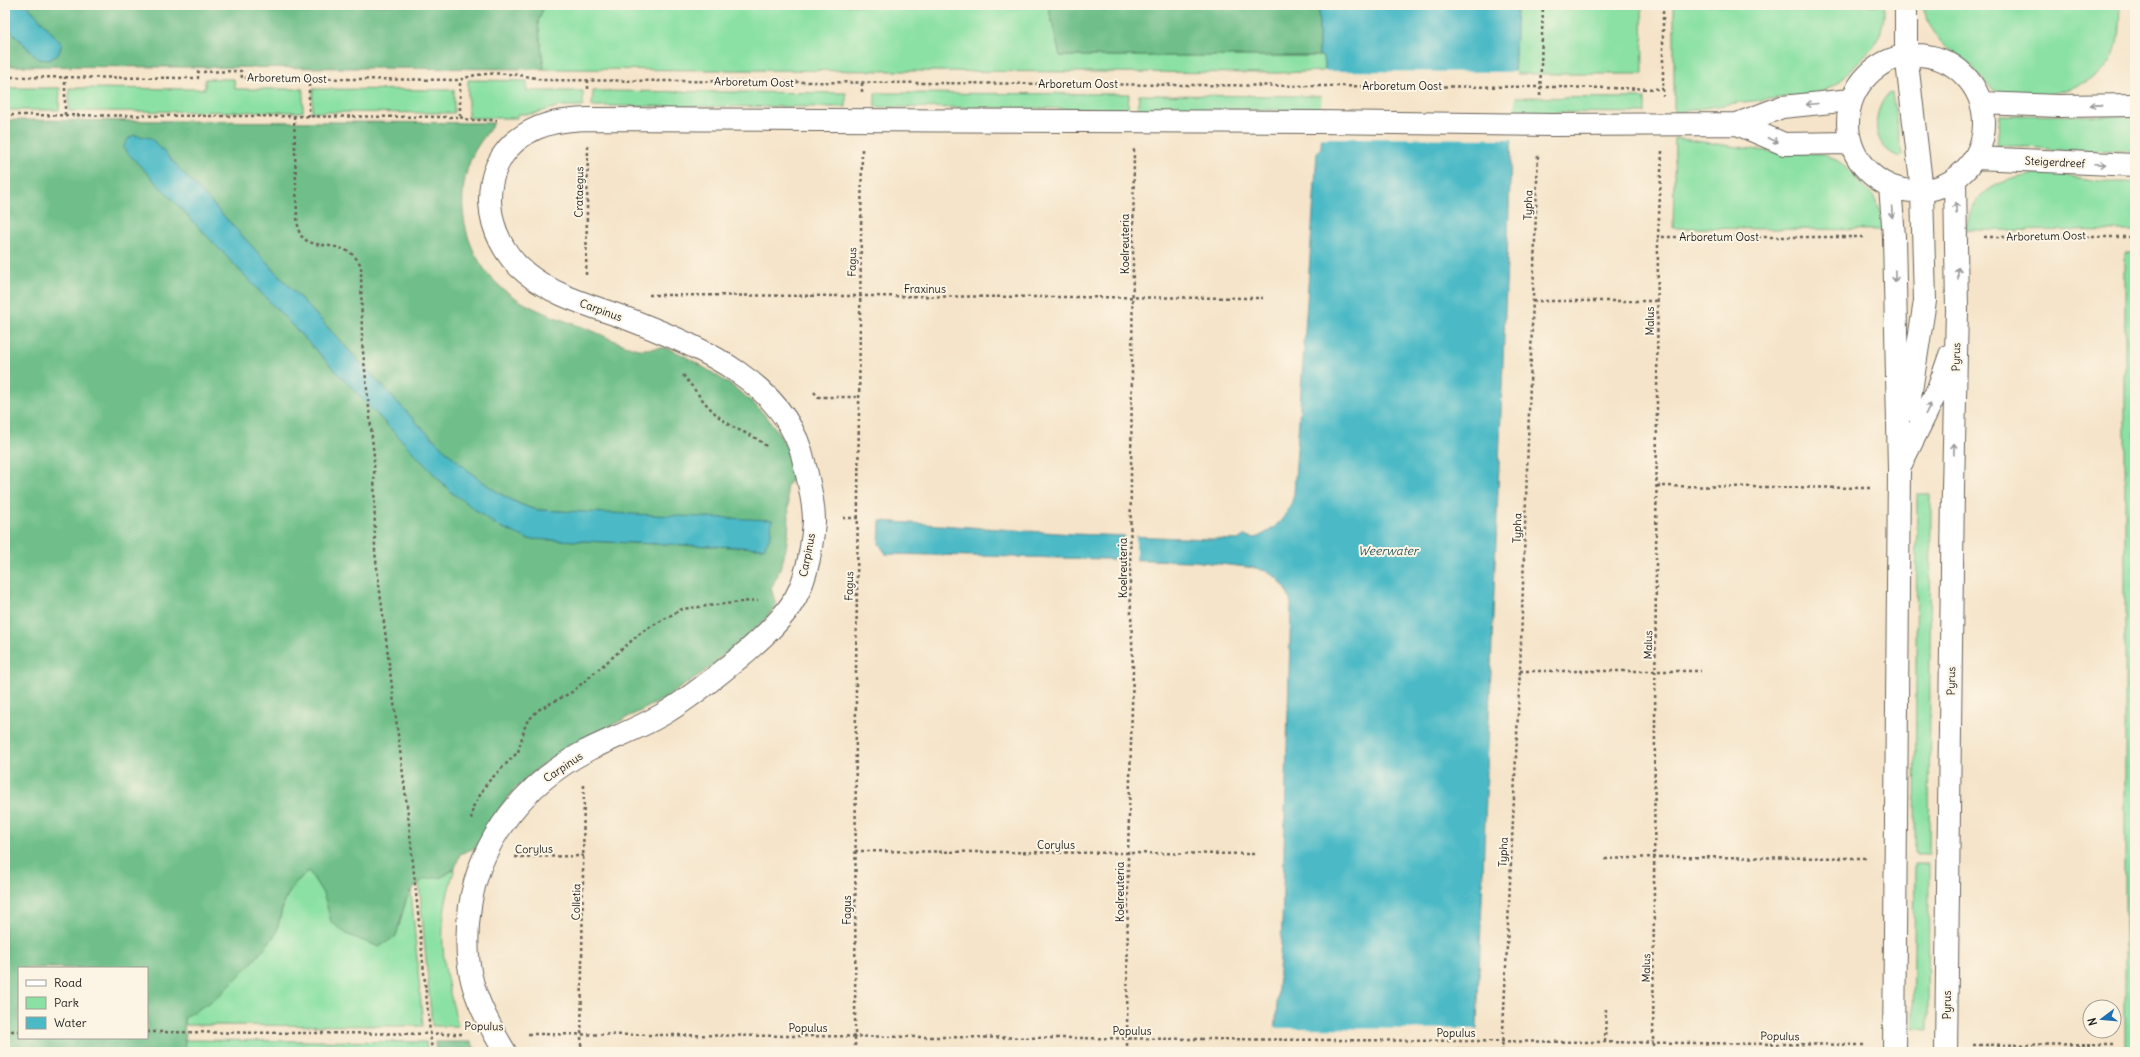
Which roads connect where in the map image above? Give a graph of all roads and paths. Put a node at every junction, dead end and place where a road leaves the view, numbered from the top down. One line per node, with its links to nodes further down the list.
1 (1543, 5): 14 (path)
2 (1663, 5): 11 (path)
3 (1906, 5): 4 (street)
4 (1906, 54): 12 (street); 13 (street); 33 (street)
5 (5, 77): 6 (path, Arboretum Oost)
6 (65, 77): 7 (path, Arboretum Oost); 17 (path)
7 (309, 78): 8 (path, Arboretum Oost); 19 (path)
8 (460, 80): 9 (path, Arboretum Oost); 20 (path)
9 (588, 80): 10 (path, Arboretum Oost); 21 (path, Crataegus)
10 (1134, 85): 11 (path, Arboretum Oost, bridge); 24 (path, Koelreuteria)
11 (1663, 89): 25 (path)
12 (1851, 100): 26 (street, one-way to 26); 27 (street)
13 (1982, 103): 15 (street, one-way to 13); 29 (street)
14 (1540, 104)
15 (2135, 105)
16 (5, 115): 17 (path)
17 (65, 115): 18 (path)
18 (294, 116): 19 (path); 71 (path)
19 (309, 117): 20 (path)
20 (460, 117): 22 (path)
21 (588, 119): 23 (street); 44 (path, Crataegus); 44 (street, Carpinus)
22 (504, 120)
23 (863, 120): 24 (street); 39 (path, Fagus)
24 (1134, 121): 25 (street, bridge); 40 (path, Koelreuteria)
25 (1663, 124): 26 (street); 34 (path)
26 (1737, 124): 27 (street, one-way to 27)
27 (1850, 142): 32 (street)
28 (1538, 151): 42 (path, Typha)
29 (1975, 158): 30 (street, Steigerdreef, one-way to 30); 31 (street)
30 (2135, 165)
31 (1955, 179): 33 (street); 36 (street, Pyrus, one-way to 31)
32 (1890, 186): 33 (street); 35 (street, Pyrus, one-way to 35)
33 (1922, 191): 50 (street)
34 (1658, 237): 35 (path, Arboretum Oost); 43 (path, Malus)
35 (1894, 237): 50 (street, Pyrus, one-way to 50)
36 (1957, 237): 37 (path, Arboretum Oost); 45 (street, Pyrus, one-way to 36)
37 (2135, 237)
38 (641, 295): 39 (path, Fraxinus)
39 (860, 297): 40 (path, Fraxinus); 48 (path, Fagus)
40 (1132, 298): 41 (path, Fraxinus); 60 (path, Koelreuteria)
41 (1263, 298)
42 (1533, 301): 43 (path); 54 (path, Typha)
43 (1658, 301): 51 (path, Malus)
44 (587, 305): 57 (street, Carpinus)
45 (1957, 310): 50 (street, Pyrus, one-way to 45); 80 (street, Pyrus, one-way to 45)
46 (682, 374): 49 (path)
47 (814, 392): 48 (path)
48 (859, 397): 59 (path, Fagus)
49 (769, 449)
50 (1899, 469): 66 (street, Pyrus)
51 (1657, 486): 52 (path); 55 (path, Malus)
52 (1872, 488)
53 (764, 598): 58 (path)
54 (1520, 671): 55 (path); 85 (path, Typha)
55 (1656, 671): 56 (path); 63 (path, Malus)
56 (1701, 671)
57 (584, 752): 62 (path, Colletia); 64 (street, Carpinus)
58 (471, 822)
59 (855, 851): 60 (path, Corylus); 73 (path, Fagus)
60 (1128, 853): 61 (path, Corylus); 74 (path, Koelreuteria)
61 (1256, 854)
62 (584, 856): 64 (path, Corylus); 72 (path, Colletia)
63 (1655, 857): 65 (path); 66 (path); 76 (path, Malus)
64 (484, 858): 77 (street, Carpinus)
65 (1605, 859)
66 (1895, 859): 79 (street, Pyrus)
67 (1606, 1008): 75 (path)
68 (5, 1031): 69 (path)
69 (18, 1031)
70 (148, 1032): 71 (path, Populus)
71 (430, 1034): 77 (path, Populus); 81 (path)
72 (581, 1034): 73 (path, Populus); 77 (path, Populus); 82 (path, Colletia)
73 (855, 1036): 74 (path, Populus); 83 (path, Fagus)
74 (1127, 1039): 75 (path, Populus, bridge); 84 (path, Koelreuteria)
75 (1605, 1042): 76 (path, Populus)
76 (1653, 1042): 79 (path, Populus); 86 (path, Malus)
77 (500, 1043)
78 (2117, 1044): 80 (path)
79 (1894, 1049)
80 (1946, 1049)
81 (432, 1052)
82 (581, 1052)
83 (855, 1052)
84 (1127, 1052)
85 (1502, 1052)
86 (1653, 1052)

